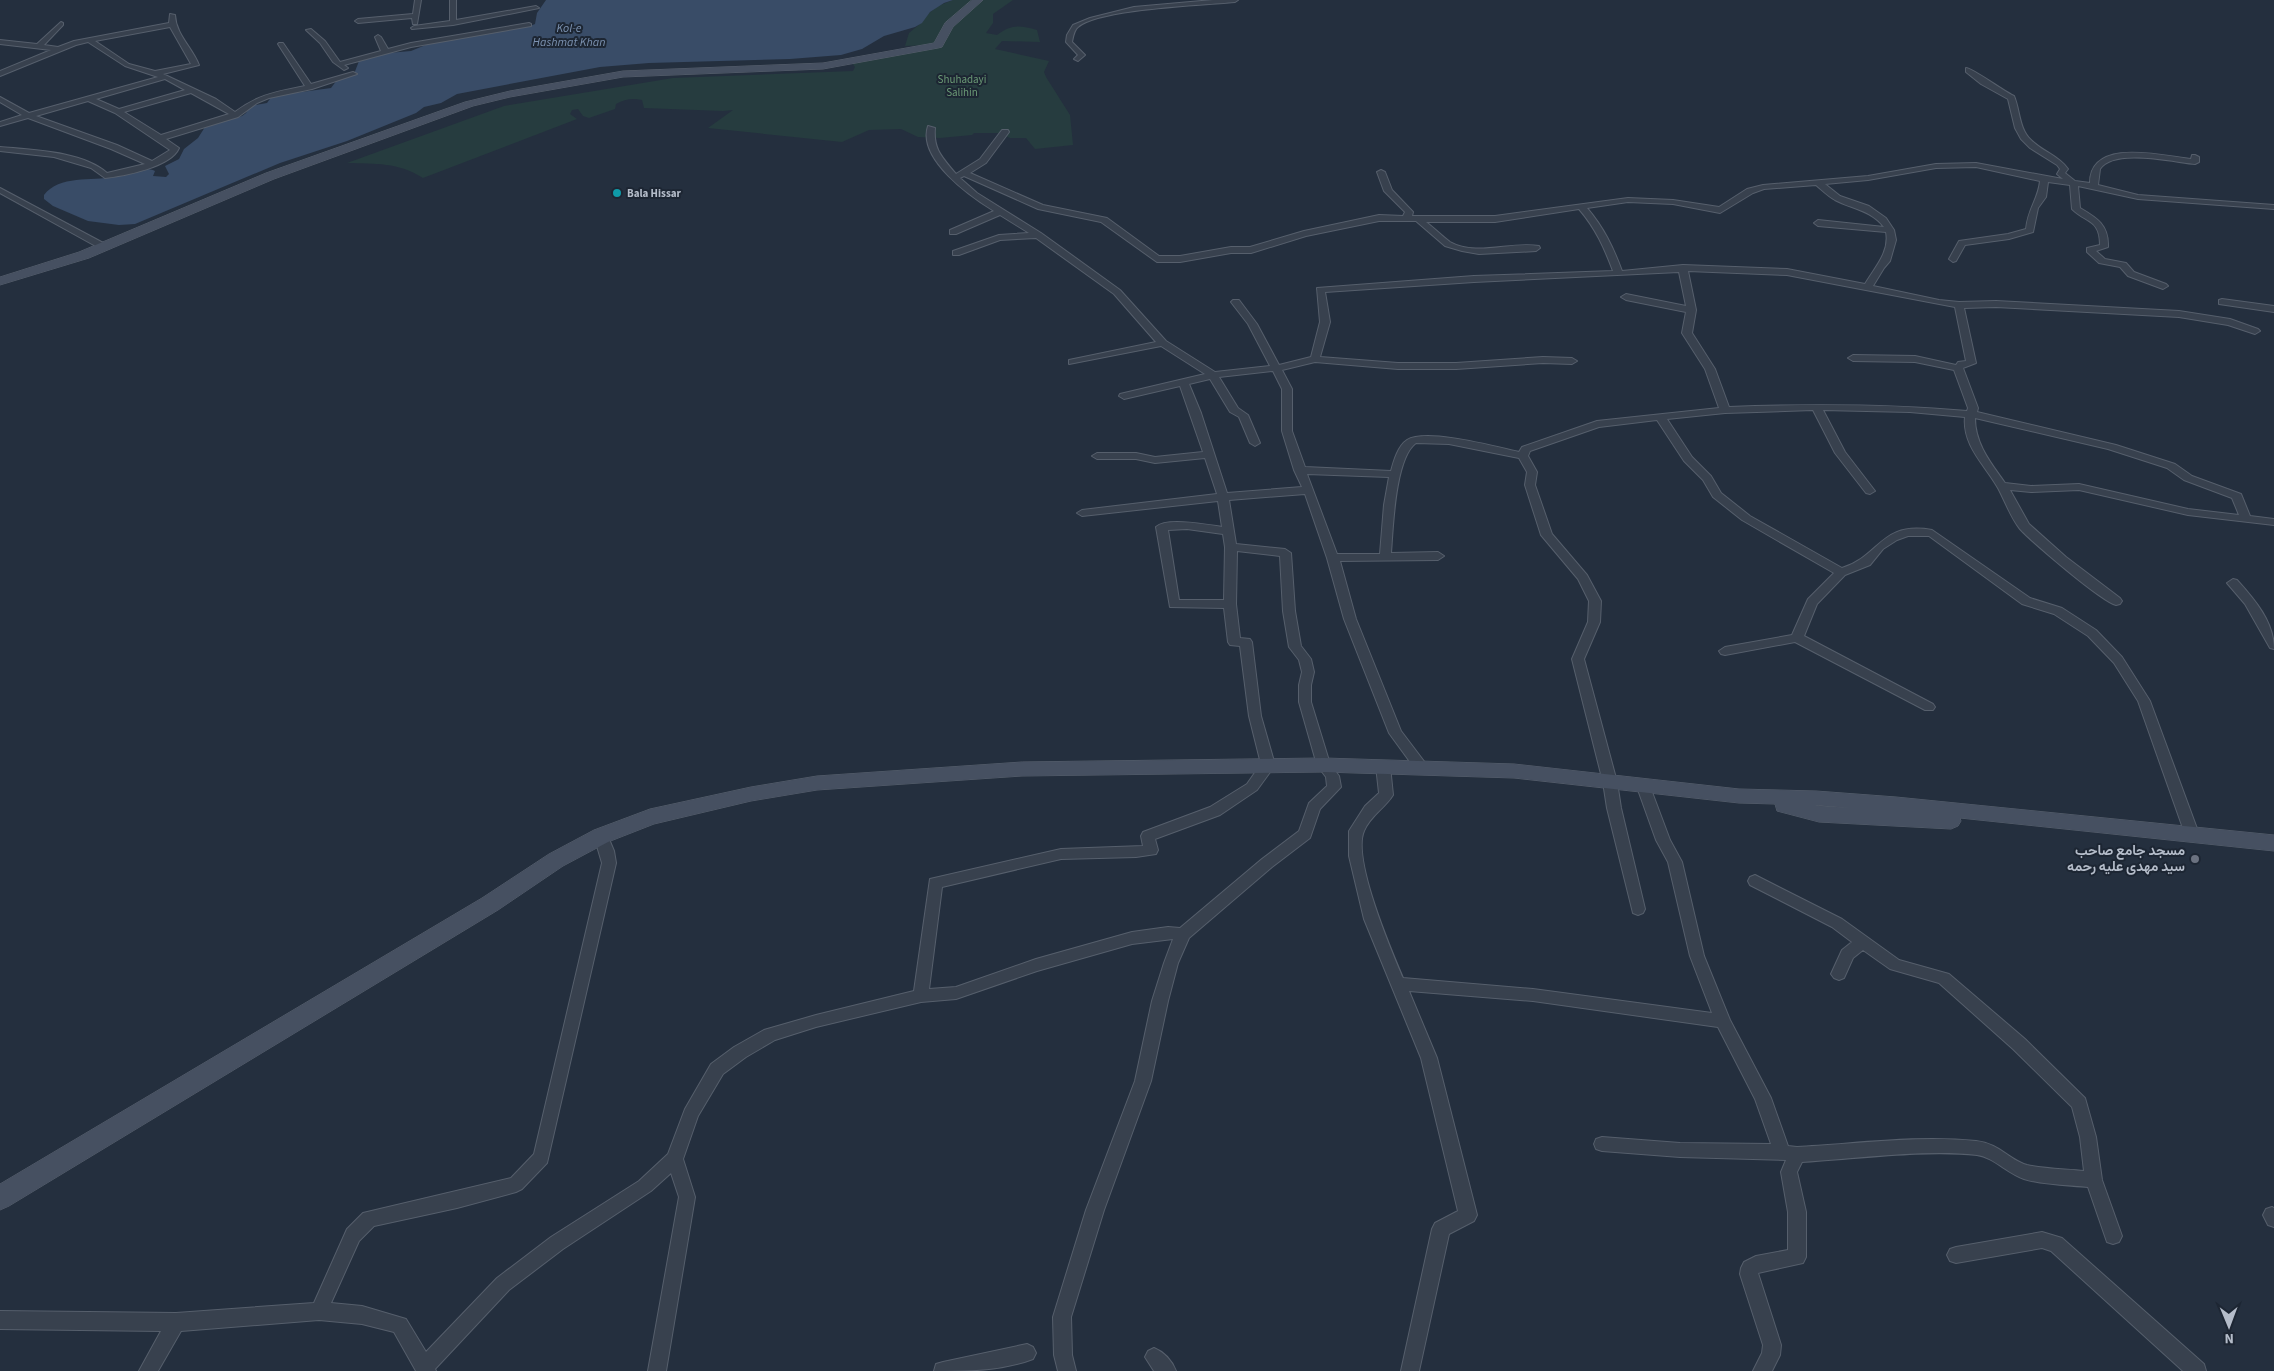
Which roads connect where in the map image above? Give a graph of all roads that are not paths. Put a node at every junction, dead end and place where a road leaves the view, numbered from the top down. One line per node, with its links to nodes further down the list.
1 (418, 0): 7 (street)
2 (453, 0): 9 (street)
3 (978, 0): 60 (main road)
4 (1235, 0): 23 (street)
5 (536, 8): 9 (street)
6 (172, 15): 11 (street)
7 (416, 16): 8 (street); 13 (street)
8 (358, 21)
9 (453, 23): 13 (street)
10 (61, 24): 19 (street)
11 (171, 25): 16 (street); 26 (street)
12 (529, 25): 20 (street)
13 (414, 28): 20 (street)
14 (309, 30): 24 (street)
15 (378, 37): 22 (street)
16 (88, 40): 21 (street); 26 (street)
17 (2, 44): 19 (street)
18 (281, 44): 29 (street)
19 (38, 46): 21 (street)
20 (411, 46): 22 (street)
21 (58, 49): 27 (street)
22 (385, 51): 24 (street)
23 (1078, 59)
24 (339, 64): 29 (street)
25 (1969, 70): 48 (street)
26 (157, 73): 28 (street)
27 (0, 74)
28 (166, 77): 30 (street); 32 (street)
29 (309, 88): 34 (street)
30 (189, 91): 33 (street); 34 (street)
31 (0, 99): 35 (street)
32 (89, 100): 33 (street); 35 (street)
33 (118, 110): 39 (street)
34 (234, 115): 39 (street)
35 (28, 116): 36 (street); 42 (street)
36 (0, 124)
37 (931, 128): 45 (street)
38 (1005, 132): 43 (street)
39 (160, 138): 42 (street)
40 (0, 149): 42 (street)
41 (2195, 156): 49 (street)
42 (152, 164)
43 (964, 172): 45 (street); 54 (street)
44 (1381, 172): 54 (street)
45 (956, 179): 53 (street)
46 (2044, 179): 47 (street); 48 (street); 63 (street)
47 (1817, 182): 51 (street); 57 (street)
48 (2074, 184): 49 (street); 67 (street)
49 (2094, 186): 52 (street)
50 (0, 190): 60 (street)
51 (1581, 206): 55 (street); 65 (street)
52 (2274, 207)
53 (1000, 212): 58 (street); 59 (street)
54 (1407, 218): 55 (street)
55 (1418, 218): 61 (street)
56 (1818, 223): 57 (street)
57 (1890, 230): 68 (street)
58 (952, 232)
59 (1038, 235): 62 (street); 76 (street)
60 (104, 247): 66 (main road)
61 (1536, 248)
62 (956, 253)
63 (1952, 259)
64 (1683, 268): 65 (street); 68 (street); 74 (street)
65 (1618, 274): 78 (street)
66 (0, 281)
67 (2163, 286)
68 (1868, 287): 72 (street)
69 (1626, 297): 74 (street)
70 (1236, 302): 81 (street)
71 (2222, 302): 73 (street)
72 (1959, 305): 75 (street); 82 (street)
73 (2274, 309)
74 (1691, 310): 87 (street)
75 (2255, 331)
76 (1164, 342): 80 (street); 83 (street)
77 (1853, 358): 82 (street)
78 (1315, 359): 79 (street); 81 (street)
79 (1572, 361)
80 (1072, 362)
81 (1276, 368): 83 (street); 94 (street)
82 (1958, 368): 88 (street)
83 (1213, 375): 84 (street); 90 (street)
84 (1183, 381): 85 (street); 91 (street)
85 (1124, 396)
86 (1816, 407): 87 (street); 88 (street); 98 (street)
87 (1725, 410): 89 (street)
88 (1970, 414): 96 (street); 101 (street)
89 (1660, 417): 93 (street); 108 (street)
90 (1255, 442)
91 (1209, 454): 92 (street); 99 (street)
92 (1097, 456)
93 (1523, 456): 95 (street); 120 (street)
94 (1299, 470): 95 (street); 97 (street)
95 (1395, 474): 105 (street)
96 (2002, 486): 101 (street); 110 (street)
97 (1309, 490): 99 (street); 107 (street)
98 (1870, 491)
99 (1223, 497): 100 (street); 103 (street)
100 (1082, 513)
101 (2246, 519): 102 (street)
102 (2274, 522)
103 (1229, 531): 104 (street); 111 (street)
104 (1230, 547): 111 (street); 117 (street)
105 (1385, 556): 106 (street); 107 (street)
106 (1438, 556)
107 (1333, 558): 119 (street)
108 (1841, 572): 112 (street); 123 (street)
109 (2233, 582): 113 (street)
110 (2116, 601)
111 (1230, 604): 116 (street)
112 (1797, 638): 114 (street); 115 (street)
113 (2274, 645)
114 (1726, 650)
115 (1929, 708)
116 (1268, 765): 117 (main road); 124 (main road); 133 (street)
117 (1324, 765): 118 (main road); 129 (street)
118 (1383, 766): 119 (main road); 132 (street)
119 (1422, 767): 120 (main road)
120 (1610, 782): 121 (main road); 128 (street)
121 (1644, 787): 122 (main road); 134 (street)
122 (1739, 796): 123 (main road); 126 (main road)
123 (2192, 834): 125 (main road)
124 (601, 836): 139 (main road); 142 (street)
125 (2274, 843)
126 (2274, 856)
127 (1754, 881): 130 (street)
128 (1638, 909)
129 (1184, 934): 133 (street); 151 (street)
130 (1862, 942): 131 (street); 138 (street)
131 (1839, 974)
132 (1398, 984): 134 (street); 153 (street)
133 (921, 996): 137 (street)
134 (1723, 1020): 136 (street)
135 (1602, 1144): 136 (street)
136 (1790, 1154): 138 (street); 154 (street)
137 (675, 1159): 147 (street); 149 (street)
138 (2094, 1180): 140 (street)
139 (0, 1198)
140 (2113, 1236)
141 (1956, 1256): 155 (street)
142 (319, 1311): 144 (street); 147 (street)
143 (0, 1320): 144 (street)
144 (176, 1322): 148 (street)
145 (1027, 1353): 150 (street)
146 (1154, 1357): 152 (street)
147 (425, 1369)
148 (148, 1371)
149 (657, 1371)
150 (943, 1371)
151 (1067, 1371)
152 (1167, 1371)
153 (1410, 1371)
154 (1762, 1371)
155 (2197, 1371)

